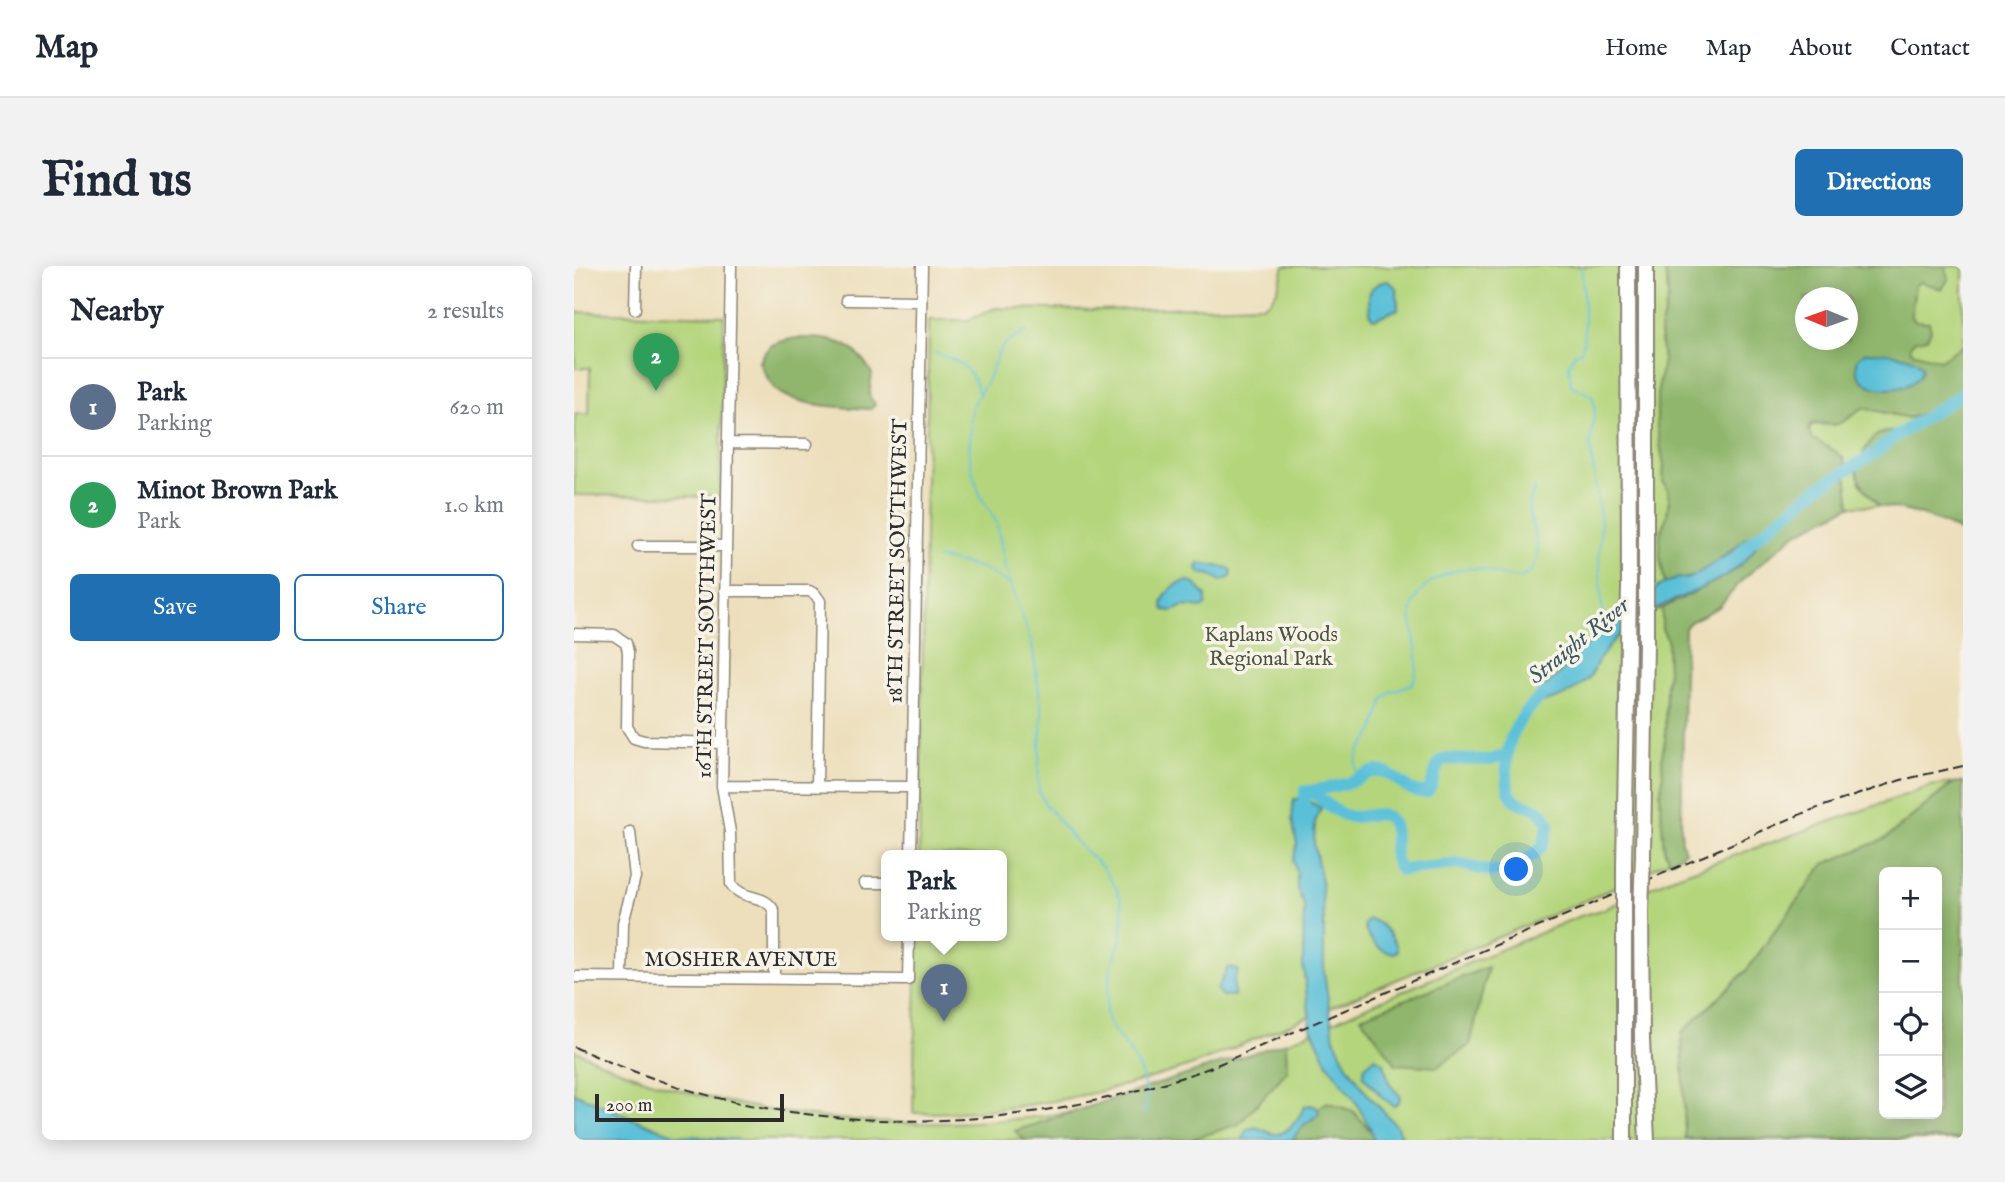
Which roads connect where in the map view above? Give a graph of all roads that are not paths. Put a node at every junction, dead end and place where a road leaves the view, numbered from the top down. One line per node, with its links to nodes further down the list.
1 (635, 266): 8 (street)
2 (731, 266): 9 (street, 16TH STREET SOUTHWEST)
3 (922, 266): 7 (street, 18TH STREET SOUTHWEST)
4 (1628, 266): 27 (highway, bridge)
5 (1647, 266): 28 (highway, bridge)
6 (846, 300): 7 (street)
7 (921, 301): 18 (street, 18TH STREET SOUTHWEST)
8 (635, 309)
9 (728, 443): 10 (street); 12 (street, 16TH STREET SOUTHWEST)
10 (807, 444)
11 (638, 546): 12 (street)
12 (726, 546): 13 (street, 16TH STREET SOUTHWEST)
13 (725, 590): 15 (street, 16TH STREET SOUTHWEST); 17 (street)
14 (574, 634): 15 (street)
15 (723, 743): 16 (street, 16TH STREET SOUTHWEST)
16 (722, 786): 17 (street); 26 (street, 16TH STREET SOUTHWEST)
17 (817, 787): 18 (street)
18 (912, 787): 20 (street, 18TH STREET SOUTHWEST)
19 (630, 832): 25 (street)
20 (911, 850)
21 (865, 883): 22 (street)
22 (881, 883)
23 (909, 941): 26 (street, MOSHER AVENUE)
24 (574, 977): 25 (street, MOSHER AVENUE)
25 (622, 977): 26 (street, MOSHER AVENUE)
26 (774, 978)
27 (1622, 1140)
28 (1648, 1140)

